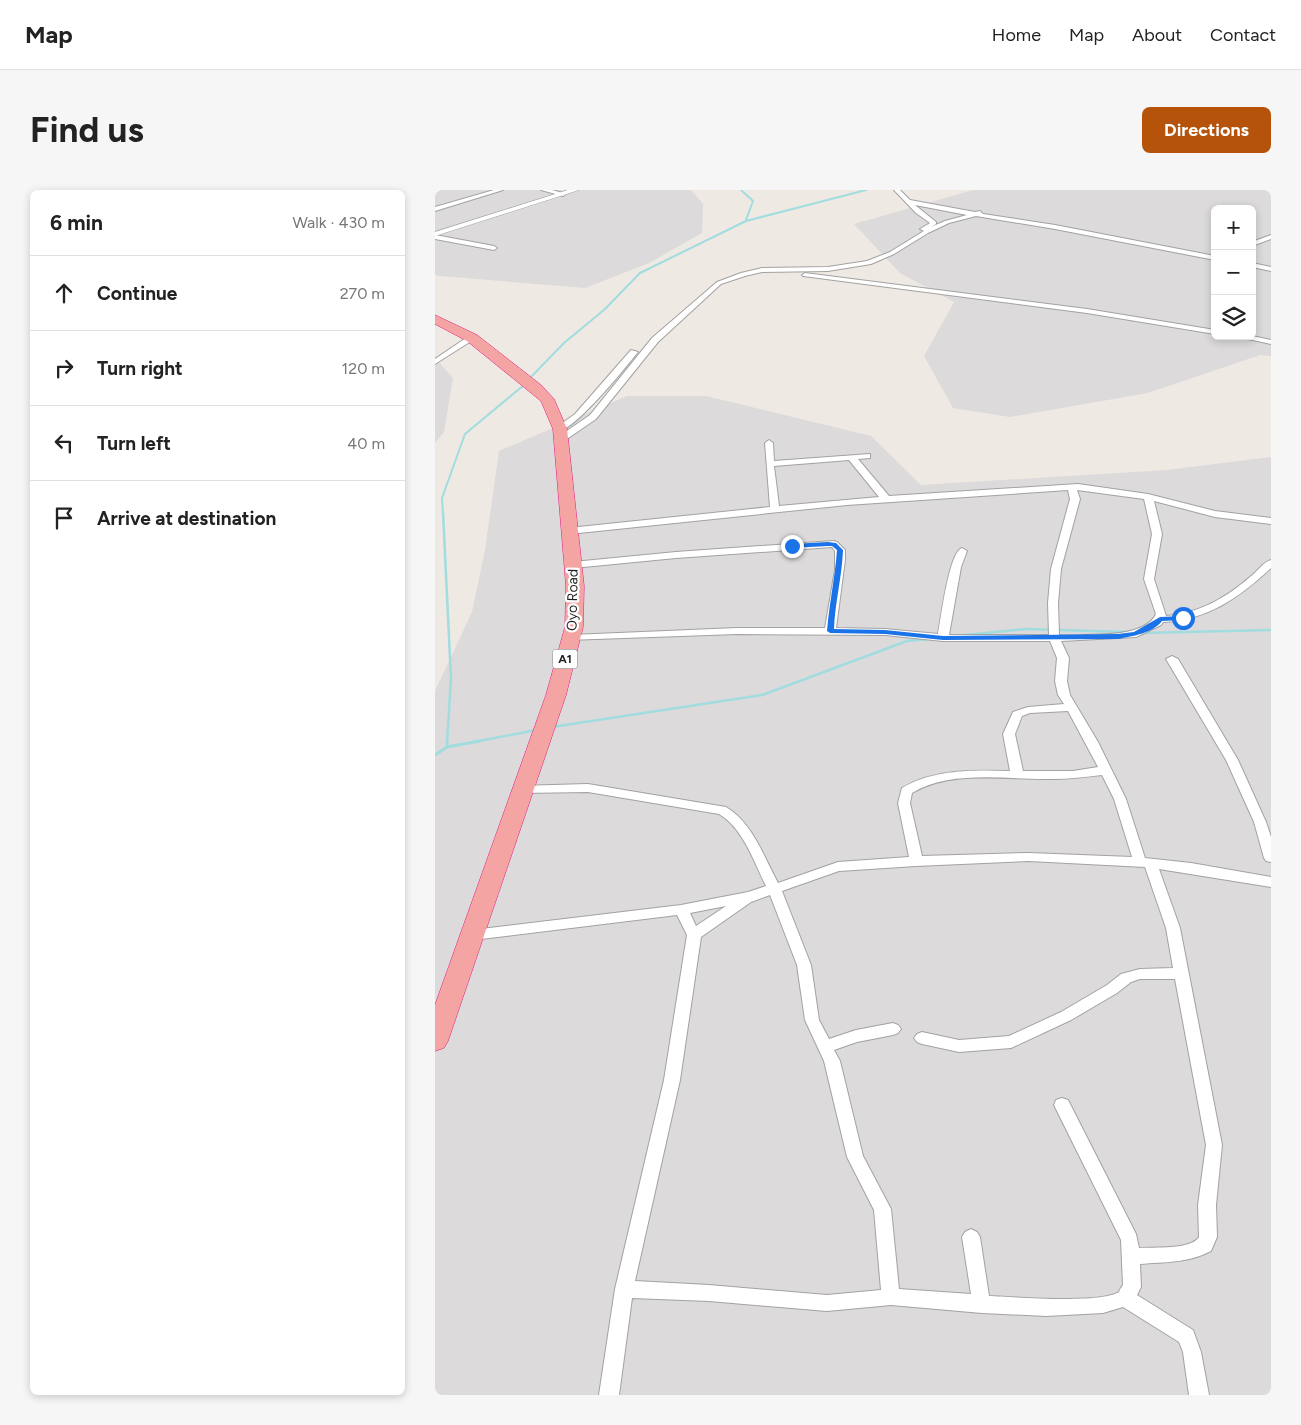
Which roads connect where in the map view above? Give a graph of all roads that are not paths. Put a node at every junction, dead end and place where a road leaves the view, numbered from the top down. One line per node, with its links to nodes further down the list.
1 (500, 190): 9 (street)
2 (543, 190): 5 (street)
3 (575, 190): 5 (street)
4 (897, 190): 6 (street)
5 (563, 194): 13 (street)
6 (908, 201): 7 (street); 8 (street)
7 (924, 206): 8 (street); 10 (street)
8 (913, 208): 11 (street)
9 (435, 209)
10 (980, 213): 12 (street); 17 (street)
11 (924, 215): 12 (street); 19 (street)
12 (955, 220): 21 (street)
13 (435, 236): 16 (street)
14 (1271, 237): 15 (street)
15 (1256, 243)
16 (493, 248)
17 (1211, 257)
18 (1256, 266): 20 (street)
19 (753, 268): 21 (street); 28 (street)
20 (1271, 269)
21 (762, 270): 23 (street); 28 (street)
22 (435, 319): 24 (highway, Oyo Road / A1)
23 (1211, 331)
24 (473, 338): 27 (street); 28 (highway, Oyo Road / A1)
25 (1256, 339): 26 (street)
26 (1271, 342)
27 (435, 362)
28 (560, 434): 38 (highway, Oyo Road / A1)
29 (769, 443): 32 (street)
30 (867, 456): 31 (street)
31 (853, 458): 32 (street); 35 (street)
32 (771, 464): 36 (street)
33 (1071, 487): 34 (street); 35 (street); 44 (street)
34 (1148, 497): 37 (street); 42 (street)
35 (886, 499): 36 (street)
36 (775, 510): 38 (street)
37 (1271, 521)
38 (569, 531): 41 (highway, Oyo Road / A1)
39 (962, 551): 46 (street)
40 (1271, 563): 42 (street)
41 (573, 566): 43 (street); 45 (highway, Oyo Road / A1)
42 (1160, 619): 44 (street)
43 (830, 631): 45 (street); 46 (street)
44 (1054, 633): 46 (street); 48 (street)
45 (571, 638): 51 (highway, Oyo Road / A1)
46 (943, 638)
47 (1172, 659): 52 (street)
48 (1071, 707): 49 (street); 50 (street)
49 (1106, 770): 50 (street); 55 (street)
50 (1017, 774): 54 (street)
51 (522, 790): 57 (street); 60 (highway, Oyo Road / A1)
52 (1266, 821): 53 (street)
53 (1271, 858)
54 (916, 861): 55 (street); 57 (street)
55 (1145, 863): 56 (street); 62 (street)
56 (1271, 882)
57 (774, 888): 58 (street); 66 (street)
58 (751, 896): 59 (street); 61 (street)
59 (681, 910): 60 (street); 61 (street)
60 (473, 935): 65 (highway, Oyo Road / A1)
61 (694, 935): 70 (street)
62 (1183, 973): 64 (street); 69 (street)
63 (893, 1029): 66 (street)
64 (922, 1038)
65 (435, 1041)
66 (825, 1047): 71 (street)
67 (1062, 1105): 69 (street)
68 (971, 1237): 73 (street)
69 (1131, 1256): 72 (street)
70 (624, 1289): 71 (street); 74 (street)
71 (891, 1297): 73 (street)
72 (1125, 1298): 73 (street); 75 (street)
73 (982, 1305)
74 (609, 1395)
75 (1199, 1395)

